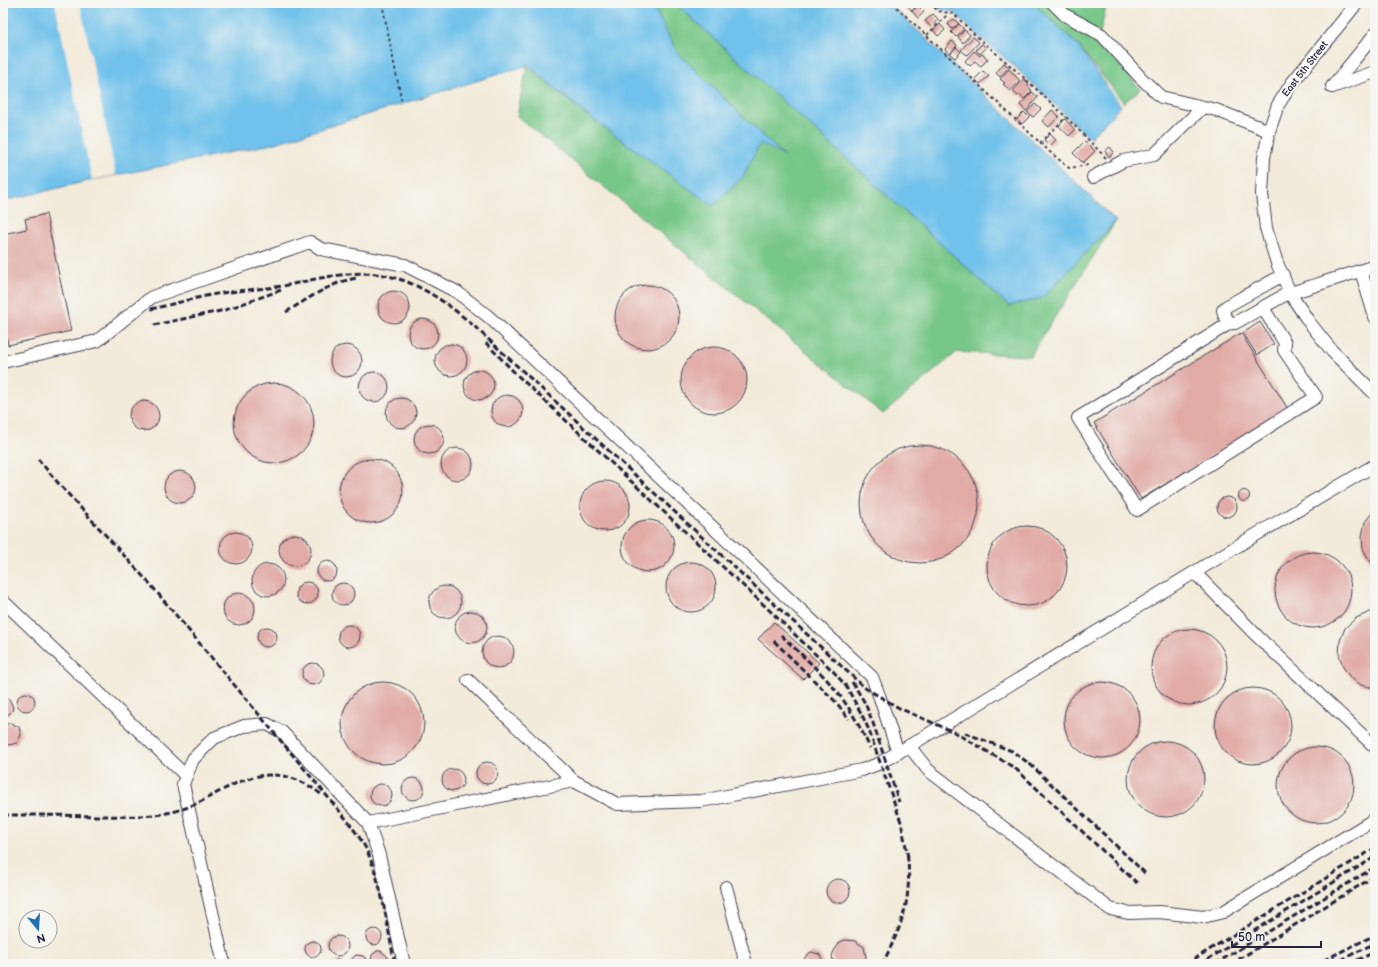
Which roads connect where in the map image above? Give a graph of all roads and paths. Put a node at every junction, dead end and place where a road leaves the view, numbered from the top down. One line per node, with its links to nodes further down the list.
1 (382, 3): 10 (path)
2 (892, 3): 8 (path)
3 (930, 3): 6 (path)
4 (1053, 3): 11 (street)
5 (1357, 3): 13 (street, East 5th Street)
6 (948, 14): 8 (path); 12 (path)
7 (1375, 34): 9 (street)
8 (926, 36): 14 (path)
9 (1375, 72)
10 (402, 103)
11 (1203, 107): 13 (street); 15 (street)
12 (1066, 117): 14 (path); 15 (path)
13 (1269, 131): 19 (street, East 5th Street)
14 (1040, 143): 16 (path)
15 (1114, 166): 16 (street)
16 (1098, 175)
17 (1375, 266): 18 (street)
18 (1361, 271): 20 (street); 22 (street)
19 (1283, 276): 20 (street, East 5th Street); 23 (street)
20 (1290, 293): 21 (street); 25 (street, East 5th Street)
21 (1263, 308): 23 (street); 23 (street)
22 (1375, 317)
23 (1230, 323)
24 (3, 362): 32 (street)
25 (1375, 394)
26 (1375, 465): 27 (street)
27 (1195, 573): 30 (street); 31 (street)
28 (3, 601): 33 (street)
29 (468, 680): 34 (street)
30 (909, 746): 32 (street); 35 (street)
31 (1375, 747)
32 (898, 753): 34 (street)
33 (186, 776): 36 (street); 38 (street)
34 (574, 780): 36 (street)
35 (1375, 819)
36 (368, 823): 39 (street)
37 (726, 887): 40 (street)
38 (224, 964)
39 (404, 964)
40 (746, 964)

